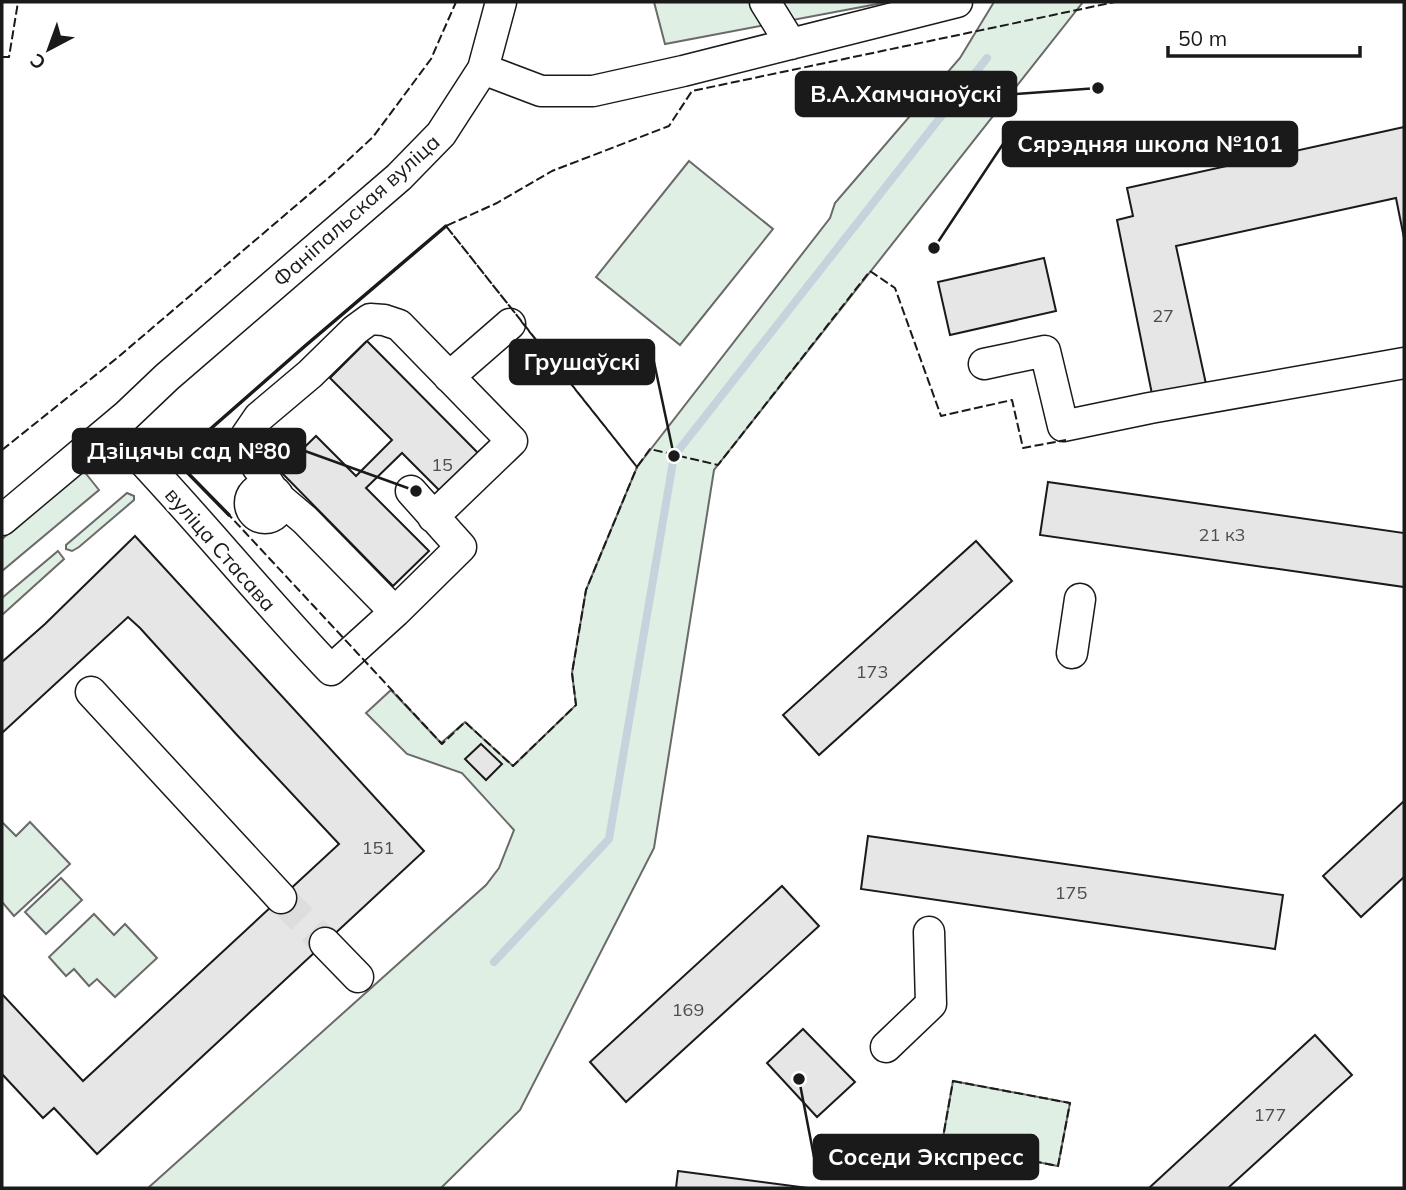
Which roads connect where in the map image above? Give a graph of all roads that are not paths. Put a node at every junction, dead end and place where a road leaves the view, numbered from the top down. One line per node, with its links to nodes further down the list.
1 (501, 2): 5 (street, Фаніпальская вуліца)
2 (765, 2): 4 (street)
3 (957, 2): 4 (street)
4 (791, 44): 5 (street)
5 (483, 69): 10 (street, Фаніпальская вуліца)
6 (510, 324): 9 (street)
7 (1404, 363): 8 (street)
8 (984, 364)
9 (449, 377): 12 (street); 15 (street)
10 (112, 428): 13 (street, Фаніпальская вуліца); 15 (street, вуліца Стасава)
11 (411, 491): 12 (street)
12 (433, 517): 15 (street)
13 (2, 520)
14 (1080, 599): 16 (street)
15 (395, 612)
16 (1072, 653)
17 (91, 692): 18 (street)
18 (281, 898)
19 (929, 932): 22 (street)
20 (325, 943): 21 (street)
21 (358, 977)
22 (886, 1046)

